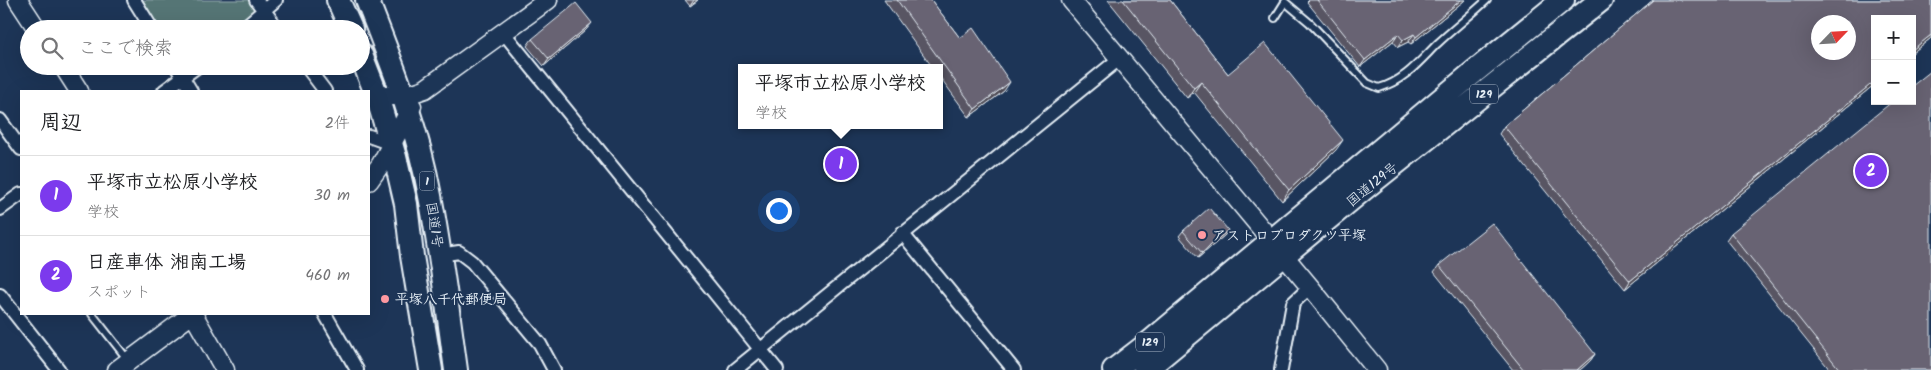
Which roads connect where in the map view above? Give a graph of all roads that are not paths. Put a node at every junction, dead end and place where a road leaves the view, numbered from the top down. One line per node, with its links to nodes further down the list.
1 (18, 0): 13 (street)
2 (134, 0): 14 (street)
3 (276, 0): 11 (street)
4 (338, 0): 17 (highway)
5 (367, 0): 31 (highway, 国道1号 / 1)
6 (548, 0): 18 (street)
7 (1071, 0): 19 (street)
8 (1487, 0): 12 (lane)
9 (1563, 0): 40 (highway, 国道129号 / 129)
10 (1602, 0): 40 (highway, 国道129号 / 129)
11 (260, 5): 15 (street); 16 (street)
12 (1275, 18)
13 (32, 20)
14 (146, 20)
15 (249, 20)
16 (271, 20)
17 (347, 20)
18 (503, 32): 31 (street); 48 (street)
19 (1119, 59): 39 (street); 40 (street)
20 (68, 75): 26 (street)
21 (181, 75): 25 (street)
22 (187, 75): 25 (street)
23 (313, 75): 29 (street)
24 (369, 75): 30 (highway, 国道1号 / 1)
25 (183, 78): 27 (street); 28 (street)
26 (78, 90)
27 (165, 90)
28 (190, 90)
29 (324, 90)
30 (377, 96): 31 (street); 35 (highway, 国道1号 / 1)
31 (406, 104): 35 (highway, 国道1号 / 1); 35 (street)
32 (0, 120): 34 (street)
33 (370, 137): 35 (street)
34 (20, 148)
35 (400, 158): 36 (street); 41 (highway, 国道1号 / 1); 53 (highway, 国道1号 / 1)
36 (370, 180)
37 (20, 195): 38 (street)
38 (0, 209)
39 (902, 233): 48 (street); 58 (street)
40 (1278, 248): 42 (street); 59 (highway, 国道129号 / 129); 60 (highway, 国道129号 / 129)
41 (440, 255): 54 (highway, 国道1号 / 1); 55 (street)
42 (1310, 287): 61 (street); 62 (street)
43 (0, 295): 50 (street)
44 (93, 315): 49 (lane)
45 (191, 315): 49 (street)
46 (193, 315): 51 (street)
47 (325, 315): 52 (street)
48 (760, 349): 56 (street); 57 (street)
49 (123, 365)
50 (59, 370)
51 (225, 370)
52 (357, 370)
53 (431, 370)
54 (456, 370)
55 (554, 370)
56 (735, 370)
57 (778, 370)
58 (1014, 370)
59 (1114, 370)
60 (1145, 370)
61 (1281, 370)
62 (1377, 370)

